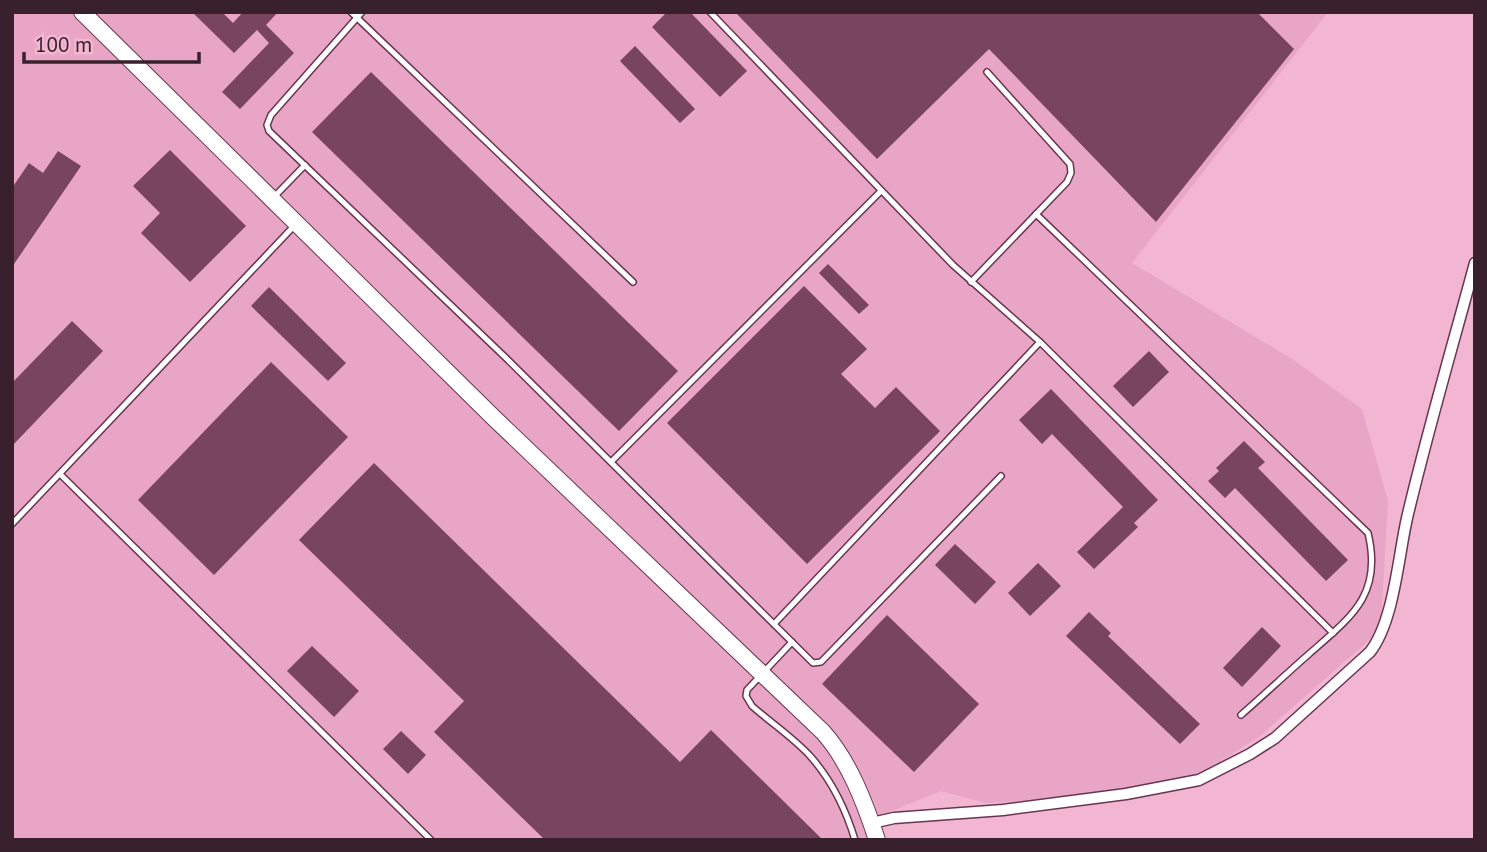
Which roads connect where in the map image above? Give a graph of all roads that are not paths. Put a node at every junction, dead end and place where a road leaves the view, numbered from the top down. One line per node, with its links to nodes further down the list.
1 (82, 12): 9 (street)
2 (351, 12): 5 (lane)
3 (362, 12): 5 (lane)
4 (710, 12): 8 (lane)
5 (357, 19): 7 (lane); 13 (lane)
6 (987, 72): 10 (lane)
7 (305, 165): 9 (lane); 16 (lane)
8 (881, 191): 14 (lane); 16 (lane)
9 (271, 200): 11 (street)
10 (1036, 214): 14 (lane); 21 (lane)
11 (296, 224): 17 (lane); 23 (street)
12 (1475, 263): 25 (street)
13 (633, 282)
14 (971, 282): 15 (lane)
15 (1040, 342): 20 (lane); 21 (lane)
16 (611, 462): 20 (lane)
17 (60, 474): 19 (lane); 26 (lane)
18 (1002, 476): 22 (lane)
19 (12, 524)
20 (774, 624): 22 (lane)
21 (1333, 633): 24 (lane)
22 (792, 642): 23 (lane)
23 (762, 673): 25 (street); 27 (lane)
24 (1241, 715)
25 (872, 823): 28 (street)
26 (431, 840)
27 (855, 840)
28 (877, 840)

